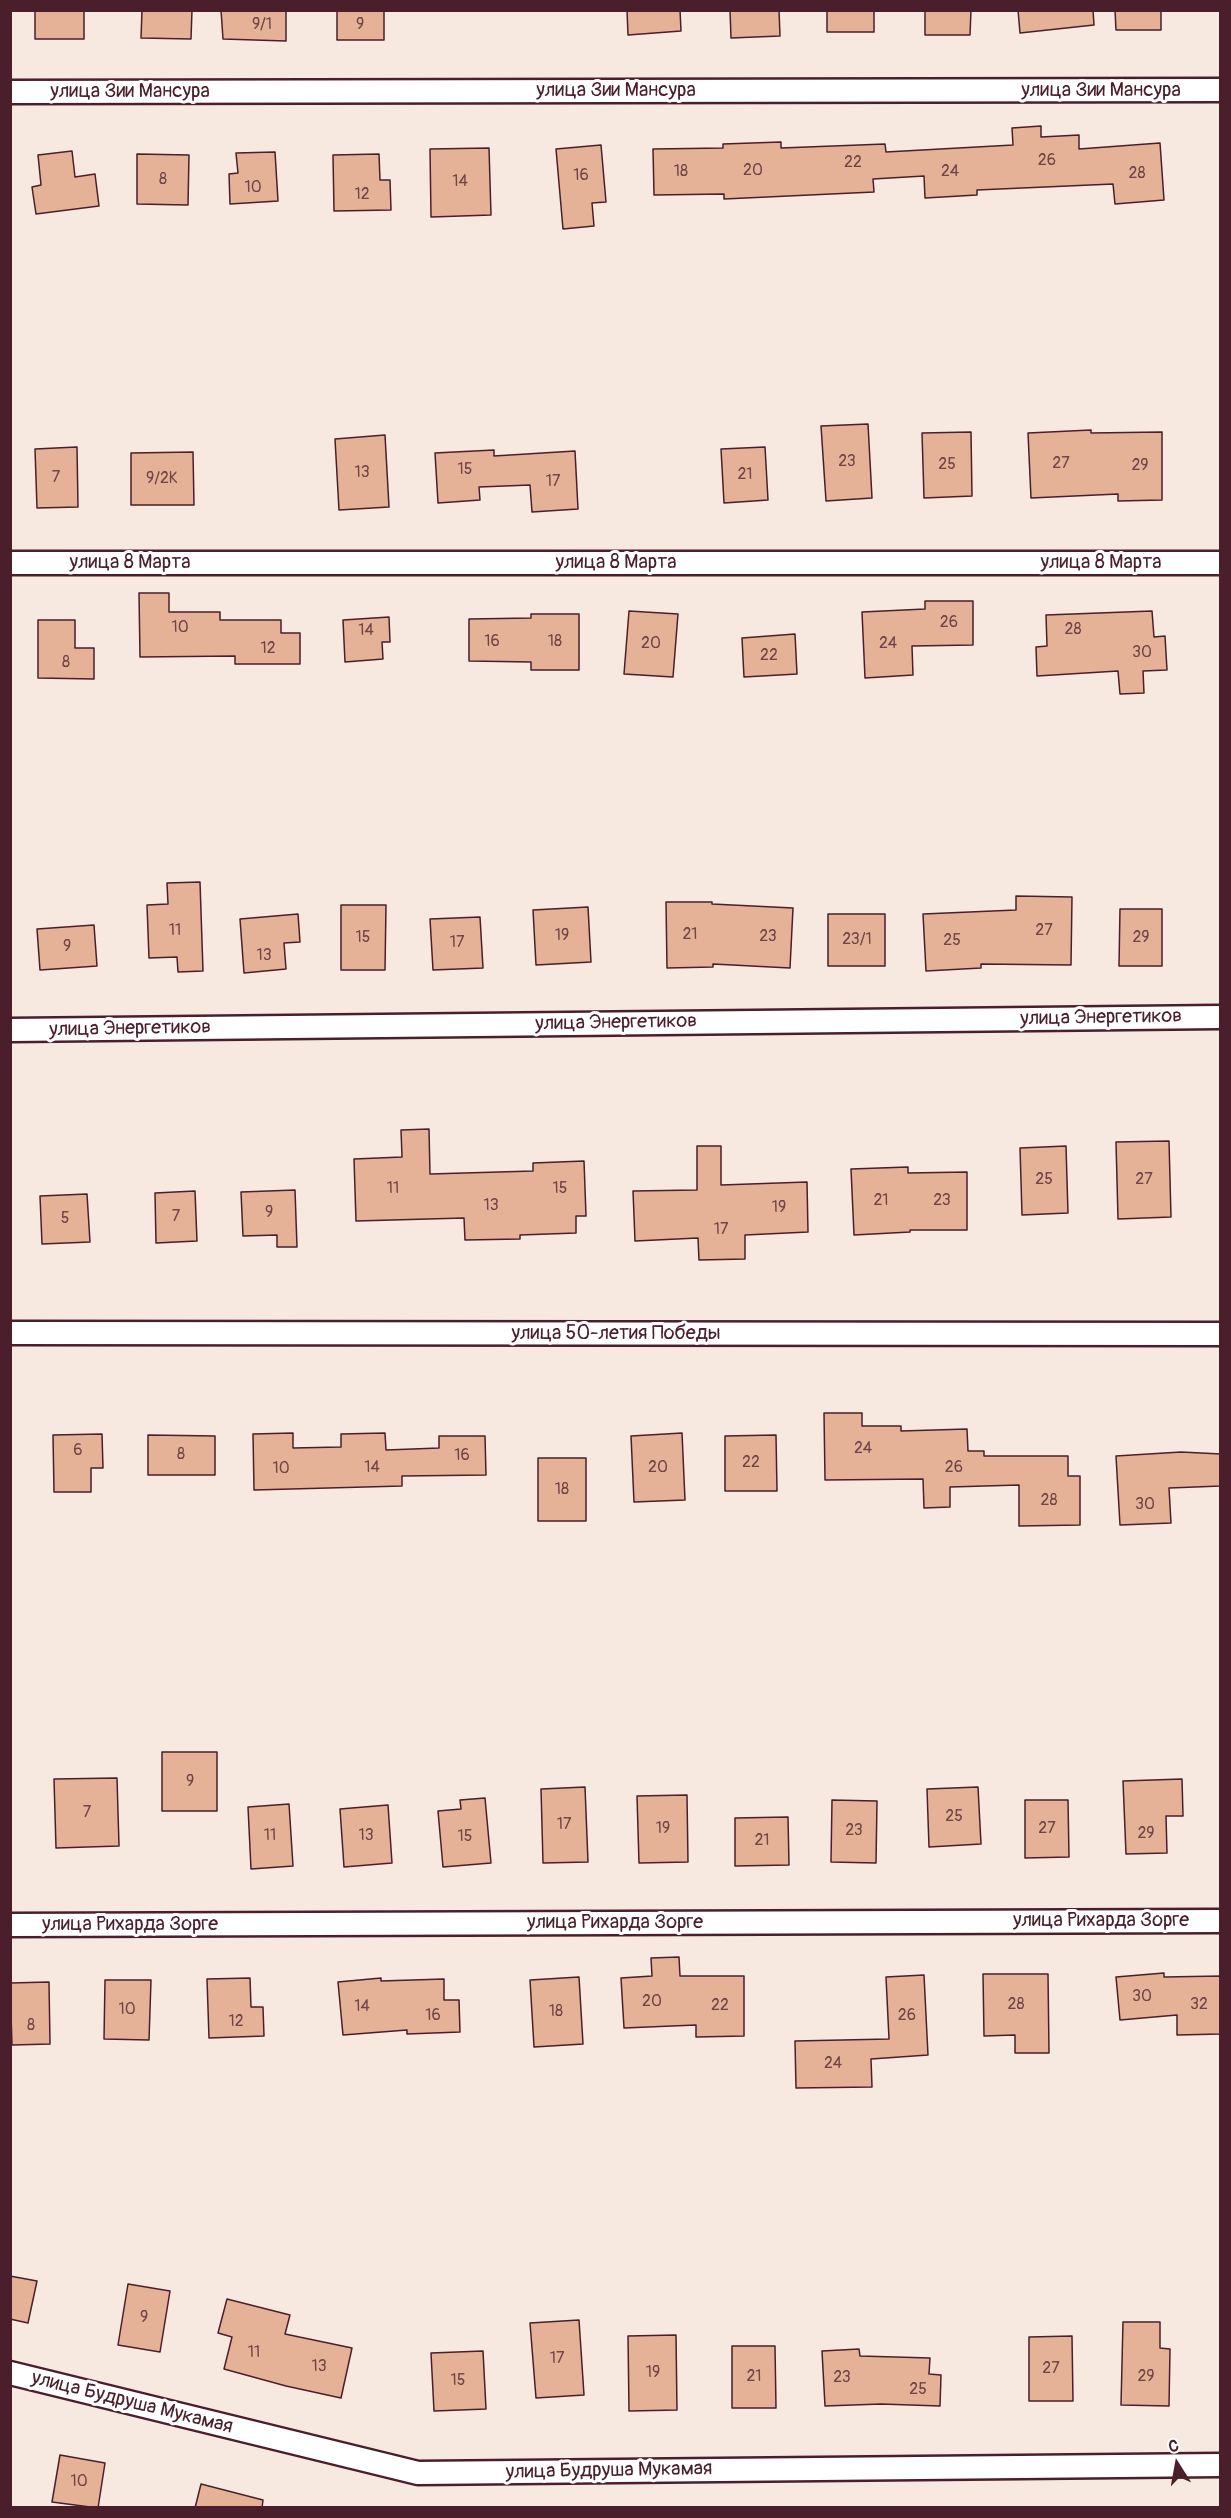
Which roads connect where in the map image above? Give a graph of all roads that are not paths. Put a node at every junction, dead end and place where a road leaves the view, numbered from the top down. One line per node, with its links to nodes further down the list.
1 (1221, 90): 2 (street, улица Зии Мансура)
2 (10, 92)
3 (10, 563): 4 (street, улица 8 Марта)
4 (1221, 563)
5 (1221, 1017): 6 (street, улица Энергетиков)
6 (10, 1030)
7 (10, 1333): 8 (street, улица 50-летия Победы)
8 (1221, 1334)
9 (1221, 1921): 10 (street, улица Рихарда Зорге)
10 (10, 1925)
11 (10, 2373): 12 (street, улица Будруша Мукамая)
12 (1221, 2465)

